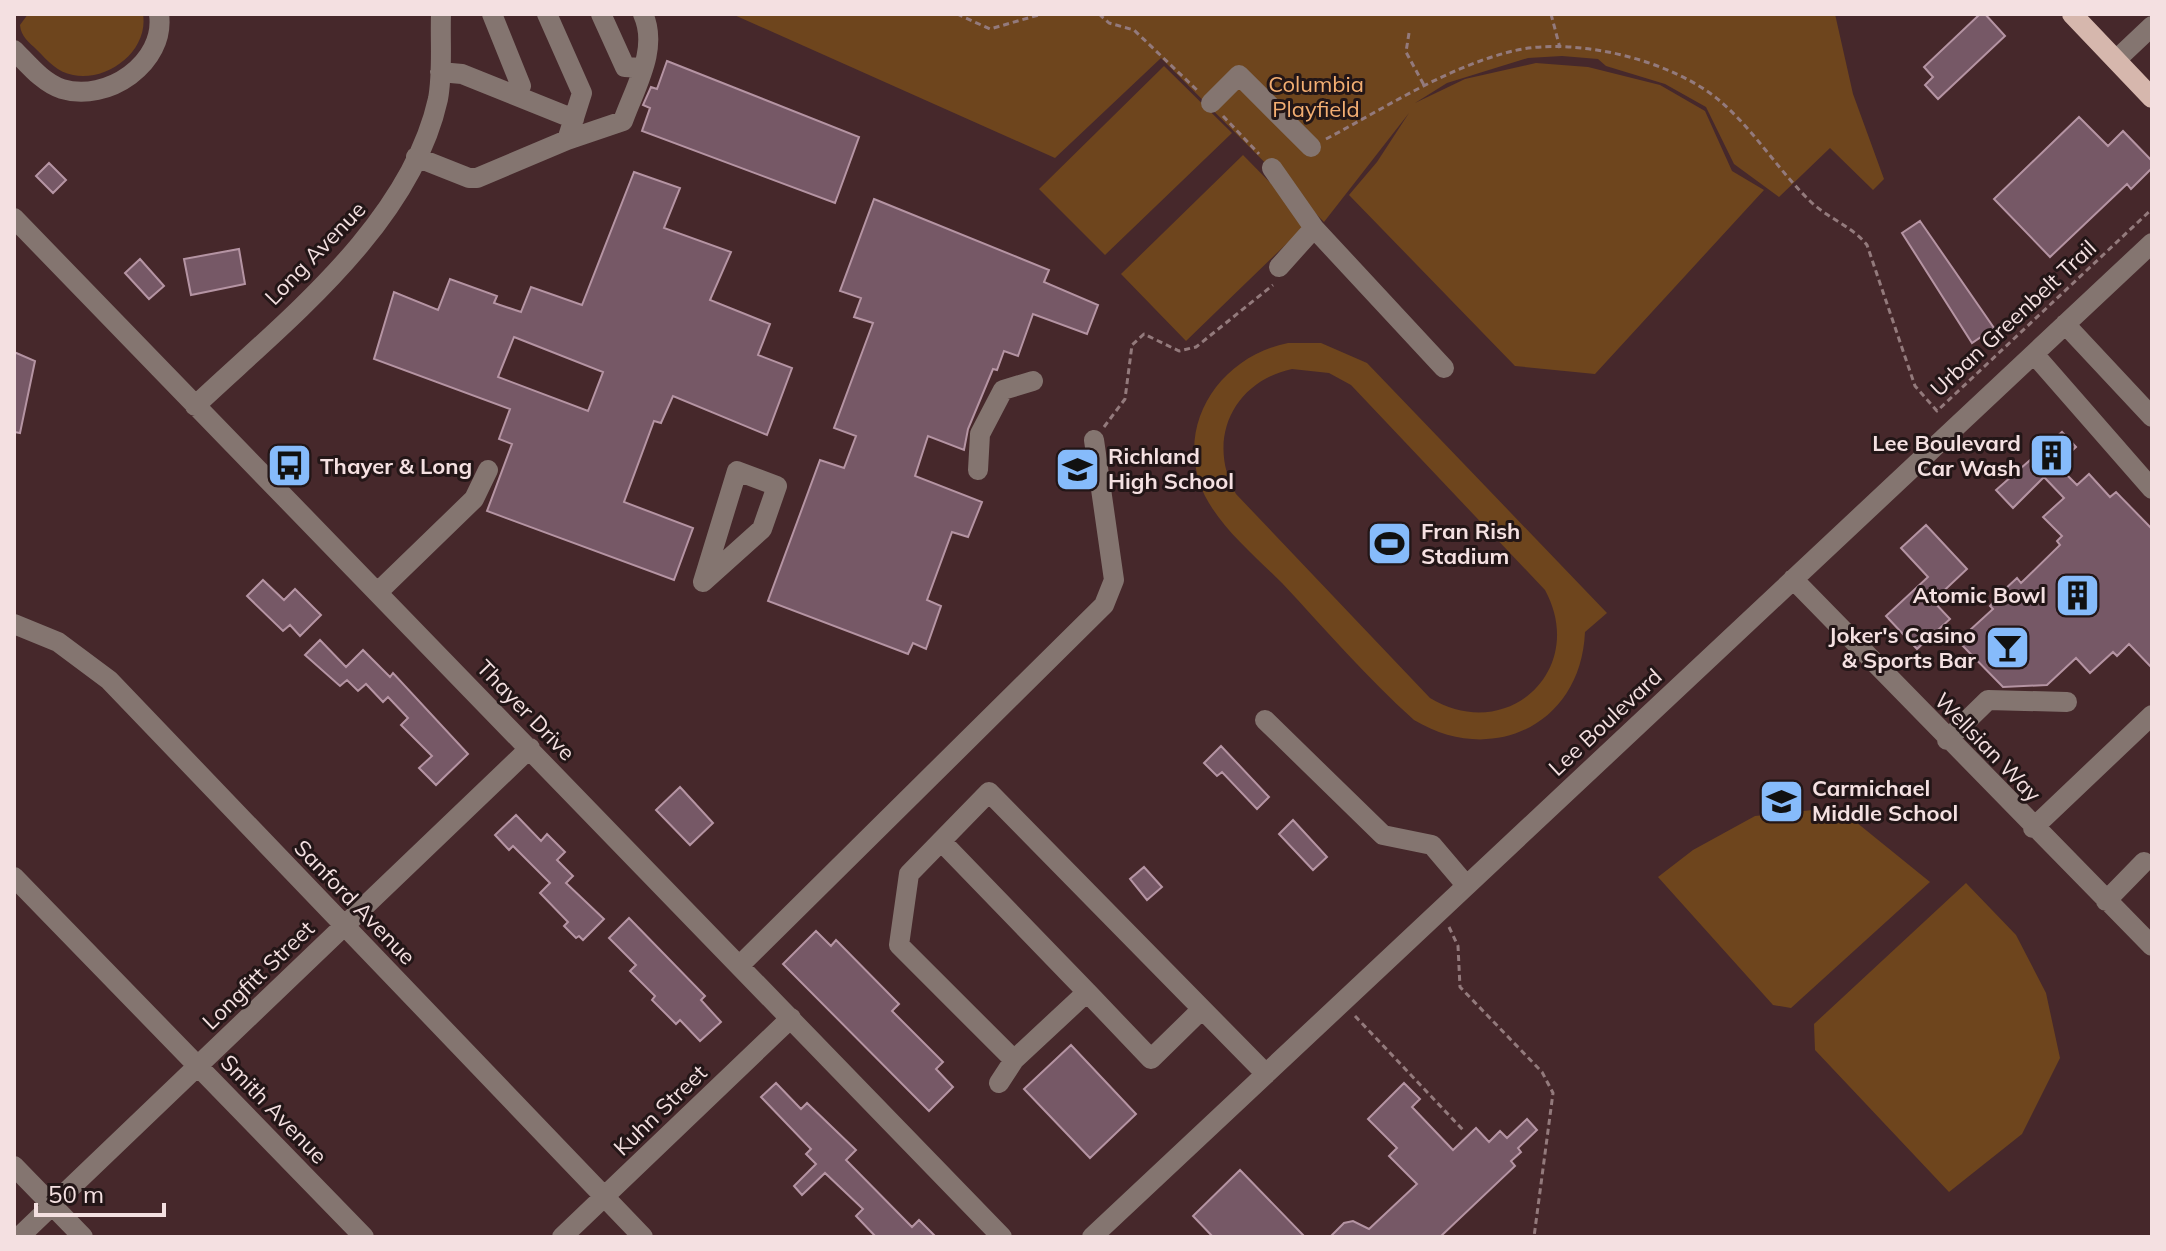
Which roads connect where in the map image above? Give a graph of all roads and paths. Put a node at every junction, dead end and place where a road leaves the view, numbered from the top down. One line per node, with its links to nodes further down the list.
1 (159, 14): 15 (street)
2 (441, 14): 18 (street, Long Avenue)
3 (492, 14): 20 (street)
4 (547, 14): 23 (street)
5 (601, 14): 17 (street)
6 (643, 14): 17 (street)
7 (957, 14): 8 (path)
8 (1042, 14)
9 (1099, 14): 22 (path)
10 (1551, 14): 14 (path)
11 (2072, 14): 16 (main road)
12 (2152, 26): 16 (street)
13 (1409, 33): 19 (path)
14 (1560, 48): 19 (path, Urban Greenbelt Trail); 28 (path, Urban Greenbelt Trail)
15 (14, 50)
16 (2116, 60): 21 (main road)
17 (642, 68): 24 (street)
18 (440, 72): 20 (street); 26 (street, Long Avenue)
19 (1425, 87): 25 (path, Urban Greenbelt Trail)
20 (516, 95): 23 (street)
21 (2152, 98)
22 (1211, 103): 25 (street); 27 (path)
23 (574, 119): 24 (street)
24 (567, 140): 26 (street)
25 (1311, 147)
26 (416, 157): 37 (street, Long Avenue)
27 (1272, 168): 30 (street)
28 (2152, 209)
29 (14, 218): 37 (street, Thayer Drive)
30 (1314, 228): 32 (street); 35 (street)
31 (2152, 243): 33 (street, Lee Boulevard)
32 (1279, 267): 39 (path)
33 (2065, 324): 34 (street, Lee Boulevard); 38 (street)
34 (2034, 354): 42 (street); 43 (street, Lee Boulevard)
35 (1444, 368)
36 (1033, 381): 41 (street)
37 (195, 406): 45 (street, Thayer Drive)
38 (2152, 417)
39 (1094, 440): 61 (street)
40 (488, 470): 45 (street)
41 (978, 470)
42 (2152, 489)
43 (1793, 579): 50 (street, Wellsian Way); 56 (street, Lee Boulevard)
44 (703, 582): 44 (street)
45 (378, 592): 51 (street, Thayer Drive)
46 (14, 624): 59 (street, Sanford Avenue)
47 (2067, 702): 50 (street)
48 (2152, 715): 52 (street)
49 (1265, 720): 56 (street)
50 (1947, 740): 52 (street, Wellsian Way)
51 (530, 748): 59 (street, Longfitt Street); 61 (street, Thayer Drive)
52 (2033, 828): 57 (street, Wellsian Way)
53 (941, 841): 62 (street); 64 (street); 66 (street)
54 (2144, 862): 57 (street)
55 (14, 877): 67 (street, Smith Avenue)
56 (1466, 885): 58 (street, Lee Boulevard)
57 (2106, 901): 60 (street, Wellsian Way)
58 (1440, 909): 63 (street, Lee Boulevard); 81 (path)
59 (343, 926): 67 (street, Longfitt Street); 72 (street, Sanford Avenue)
60 (2152, 946)
61 (740, 965): 65 (street, Thayer Drive)
62 (1087, 992): 64 (street); 66 (street)
63 (1342, 1002): 68 (street, Lee Boulevard); 70 (path)
64 (1202, 1009): 68 (street)
65 (791, 1018): 72 (street, Kuhn Street); 79 (street, Thayer Drive)
66 (1014, 1060): 69 (street)
67 (199, 1065): 73 (street, Longfitt Street); 76 (street, Smith Avenue)
68 (1266, 1074): 80 (street, Lee Boulevard)
69 (999, 1083)
70 (1464, 1131)
71 (14, 1166): 73 (street)
72 (604, 1197): 77 (street, Kuhn Street); 78 (street, Sanford Avenue)
73 (52, 1205): 74 (street, Longfitt Street); 75 (street)
74 (19, 1237)
75 (83, 1237)
76 (364, 1237)
77 (562, 1237)
78 (643, 1237)
79 (1002, 1237)
80 (1092, 1237)
81 (1534, 1237)

